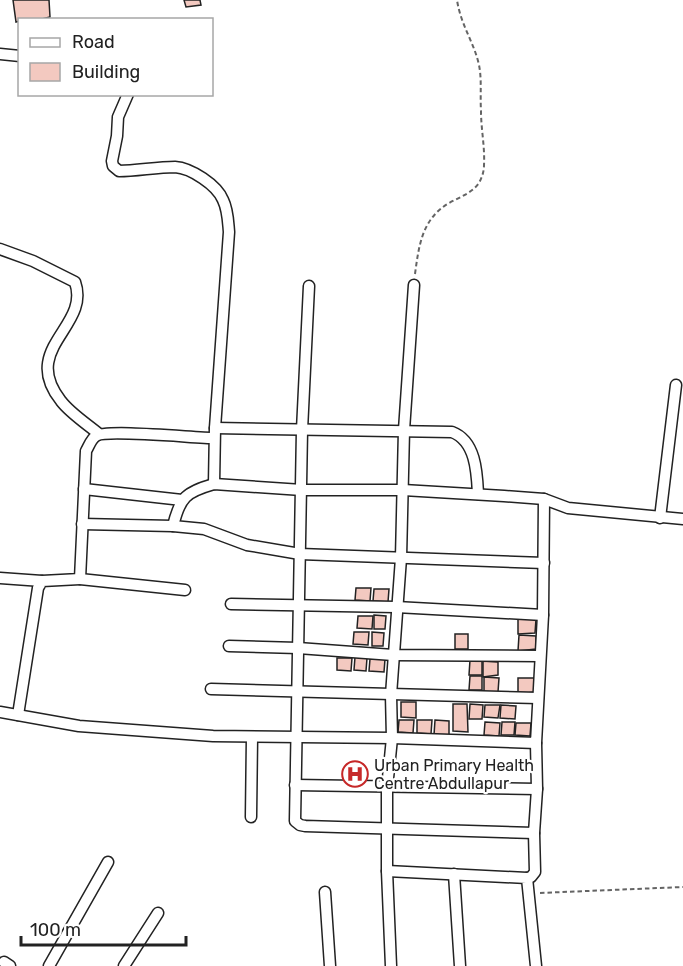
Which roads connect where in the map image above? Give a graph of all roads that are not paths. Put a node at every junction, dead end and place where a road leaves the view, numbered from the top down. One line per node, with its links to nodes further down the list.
1 (0, 54): 2 (street)
2 (18, 56)
3 (127, 96): 10 (street)
4 (0, 249): 11 (street)
5 (414, 285): 9 (street)
6 (309, 286): 8 (street)
7 (676, 385): 19 (street)
8 (302, 430): 9 (street); 10 (street); 14 (street)
9 (404, 430): 15 (street); 16 (street)
10 (215, 433): 11 (street); 12 (street)
11 (99, 434): 13 (street)
12 (214, 484): 14 (street); 17 (street)
13 (84, 489): 17 (street); 21 (street)
14 (302, 490): 15 (street); 23 (street)
15 (403, 490): 16 (street); 24 (street)
16 (478, 495): 18 (street)
17 (182, 500): 22 (street)
18 (544, 500): 19 (street); 25 (street)
19 (660, 518): 20 (street)
20 (683, 519)
21 (82, 524): 22 (street); 27 (street)
22 (174, 526): 23 (street)
23 (300, 554): 24 (street); 31 (street)
24 (400, 558): 25 (street); 32 (street)
25 (544, 563): 33 (street)
26 (0, 578): 28 (street)
27 (80, 579): 28 (street); 29 (street)
28 (42, 581): 43 (street)
29 (185, 590)
30 (231, 604): 31 (street)
31 (299, 604): 32 (street); 35 (street)
32 (396, 608): 33 (street); 36 (street)
33 (543, 615): 37 (street)
34 (229, 646): 35 (street)
35 (298, 648): 36 (street); 39 (street)
36 (393, 655): 37 (street); 40 (street)
37 (540, 656): 41 (street)
38 (211, 689): 39 (street)
39 (298, 691): 40 (street); 45 (street)
40 (391, 695): 41 (street); 46 (street)
41 (538, 698): 47 (street)
42 (0, 712): 43 (street)
43 (18, 715): 44 (street)
44 (252, 737): 45 (street); 51 (street)
45 (296, 738): 46 (street); 48 (street)
46 (392, 738): 47 (street); 49 (street)
47 (536, 743): 50 (street)
48 (295, 786): 49 (street); 52 (street)
49 (387, 788): 50 (street); 52 (street)
50 (537, 789): 53 (street)
51 (251, 817)
52 (387, 830): 53 (street); 55 (street)
53 (534, 832): 57 (street)
54 (108, 862): 60 (street)
55 (387, 871): 56 (street); 63 (street)
56 (454, 874): 57 (street); 64 (street)
57 (527, 878): 65 (street)
58 (325, 892): 62 (street)
59 (158, 913): 61 (street)
60 (49, 966)
61 (124, 966)
62 (330, 966)
63 (391, 966)
64 (460, 966)
65 (536, 966)

